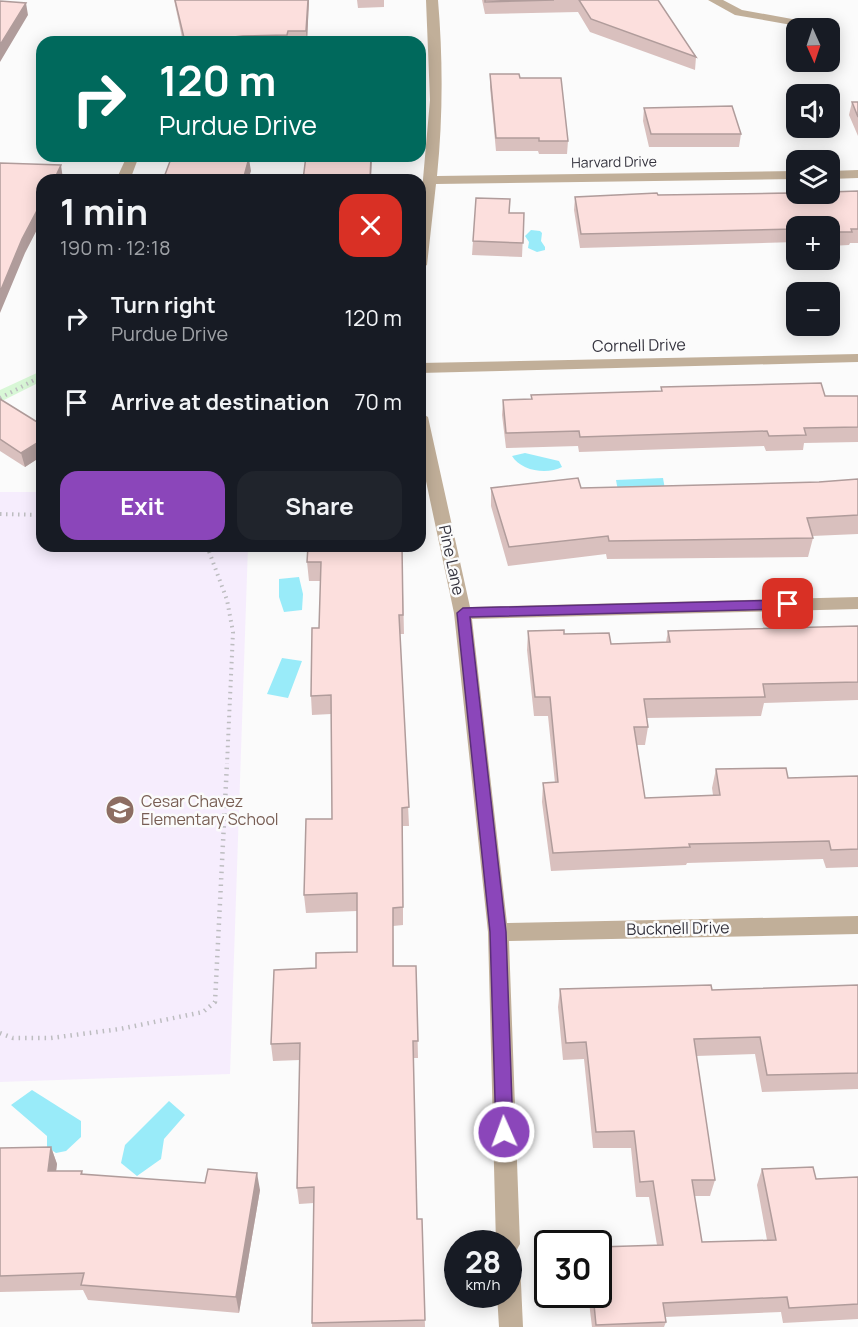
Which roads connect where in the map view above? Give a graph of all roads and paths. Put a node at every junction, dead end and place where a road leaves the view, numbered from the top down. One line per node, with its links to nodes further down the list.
1 (432, 0): 4 (street)
2 (714, 0): 3 (street)
3 (786, 21)
4 (436, 70): 5 (street); 9 (street)
5 (426, 71)
6 (858, 174): 8 (street)
7 (786, 175): 9 (street, Harvard Drive)
8 (840, 175)
9 (432, 180): 10 (street)
10 (426, 222)
11 (858, 358): 12 (street, Cornell Drive)
12 (426, 368)
13 (36, 379): 14 (path)
14 (0, 398)
15 (426, 444): 20 (street, Pine Lane)
16 (0, 514): 17 (path)
17 (36, 514)
18 (209, 552): 23 (path)
19 (858, 603): 20 (street)
20 (463, 613): 22 (street, Pine Lane)
21 (858, 925): 22 (street, Bucknell Drive)
22 (498, 932): 24 (street, Pine Lane)
23 (0, 1033)
24 (508, 1230)
25 (510, 1308): 26 (street)
26 (511, 1327)

